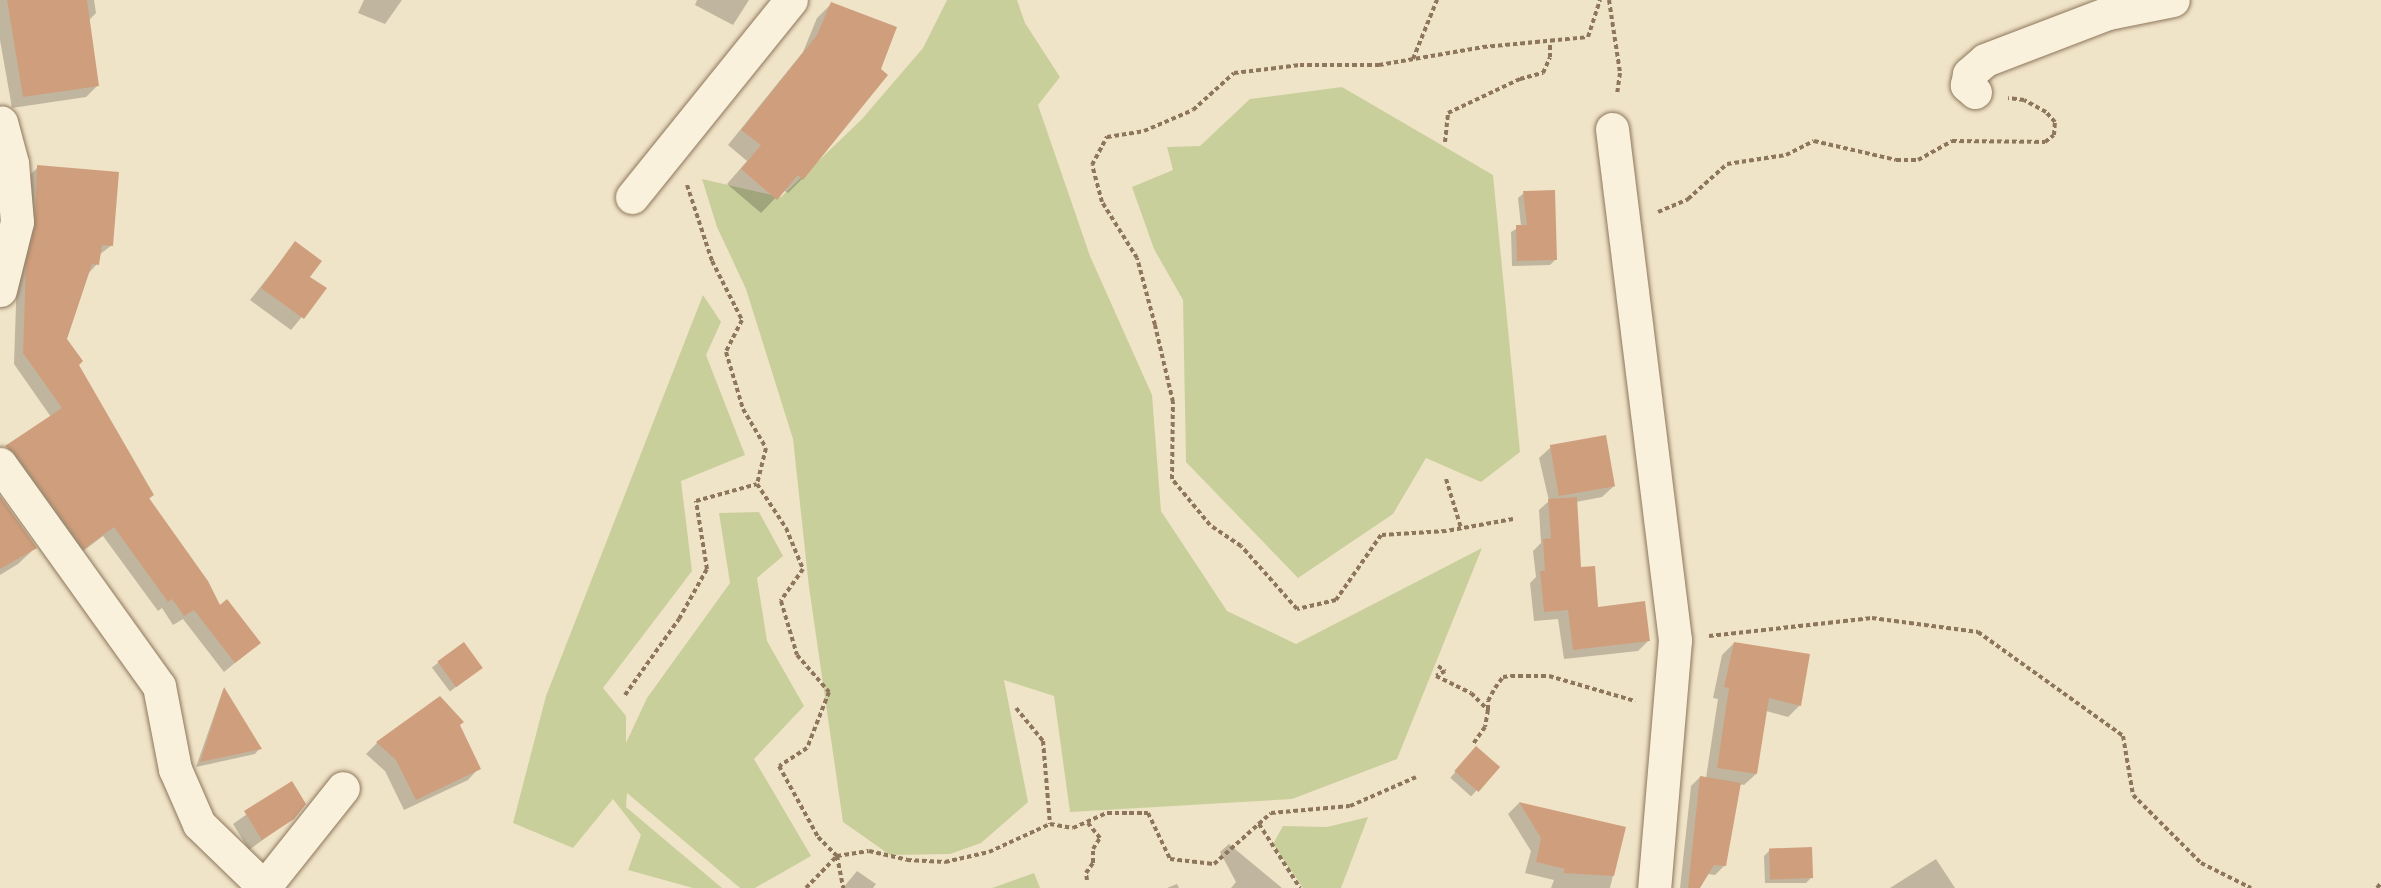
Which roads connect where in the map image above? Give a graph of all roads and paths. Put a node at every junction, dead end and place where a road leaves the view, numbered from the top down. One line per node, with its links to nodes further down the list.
1 (790, 0): 11 (street)
2 (1437, 0): 7 (path)
3 (1600, 0): 6 (path)
4 (1609, 0): 10 (path)
5 (2172, 0): 8 (street)
6 (1550, 43): 7 (path); 12 (path)
7 (1413, 60): 20 (path)
8 (1975, 92): 14 (path)
9 (1, 123): 15 (street)
10 (1612, 129): 21 (street)
11 (677, 142): 13 (street); 18 (path)
12 (1445, 142)
13 (632, 197)
14 (1688, 199)
15 (0, 290)
16 (0, 464): 36 (street)
17 (1446, 479): 20 (path)
18 (757, 484): 23 (path); 33 (path)
19 (1513, 519): 20 (path)
20 (1461, 528)
21 (1676, 640): 26 (street); 41 (path)
22 (1438, 666): 25 (path)
23 (625, 695)
24 (1016, 708): 31 (path)
25 (1488, 710): 26 (path); 27 (path)
26 (1670, 711): 40 (street)
27 (1473, 744)
28 (1416, 777): 32 (path)
29 (343, 788): 36 (street)
30 (1088, 823): 31 (path); 32 (path); 34 (path)
31 (1050, 824): 33 (path)
32 (1259, 824): 39 (path)
33 (837, 856): 37 (path); 38 (path)
34 (1087, 880)
35 (2381, 883): 42 (path)
36 (265, 887)
37 (806, 888)
38 (843, 888)
39 (1300, 888)
40 (1654, 888)
41 (2251, 888)
42 (2377, 888)

